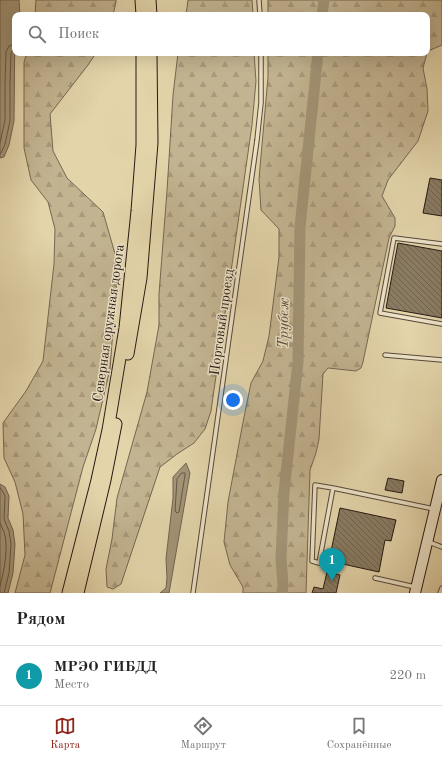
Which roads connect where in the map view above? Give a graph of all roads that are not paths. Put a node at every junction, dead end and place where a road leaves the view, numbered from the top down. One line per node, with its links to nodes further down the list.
1 (141, 0): 4 (main road)
2 (150, 0): 5 (main road)
3 (259, 0): 6 (lane)
4 (142, 12)
5 (151, 12)
6 (260, 12)
7 (142, 56): 23 (main road, Северная оружная дорога)
8 (151, 56): 21 (main road)
9 (261, 56): 24 (lane, Портовый проезд)
10 (442, 244): 11 (lane)
11 (442, 324)
12 (385, 356): 13 (lane)
13 (442, 360)
14 (442, 480): 16 (main road)
15 (334, 488): 15 (lane); 16 (lane)
16 (436, 509): 17 (main road)
17 (428, 542): 18 (lane); 22 (main road)
18 (442, 547)
19 (375, 578): 22 (lane)
20 (442, 588): 25 (lane)
21 (79, 590)
22 (416, 590)
23 (68, 593)
24 (193, 593)
25 (440, 593)

